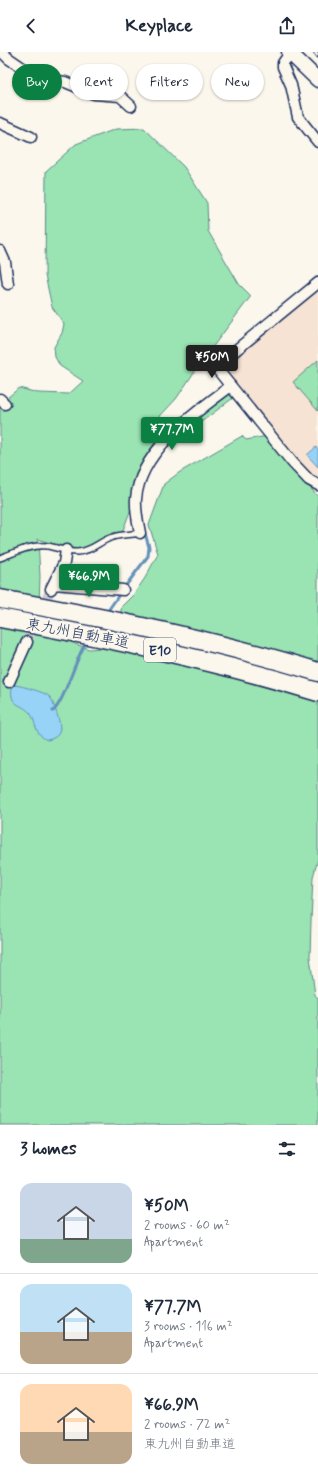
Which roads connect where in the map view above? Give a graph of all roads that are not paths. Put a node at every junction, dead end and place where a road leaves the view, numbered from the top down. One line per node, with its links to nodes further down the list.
1 (2, 52): 4 (street)
2 (292, 55): 3 (main road); 7 (street)
3 (318, 80)
4 (131, 106)
5 (0, 123): 6 (street)
6 (31, 137)
7 (318, 142)
8 (0, 251): 10 (street)
9 (318, 283): 11 (street)
10 (8, 284)
11 (231, 386): 12 (street); 13 (street)
12 (318, 485)
13 (140, 533): 14 (lane)
14 (66, 550): 15 (lane); 16 (street)
15 (0, 558)
16 (123, 590)
17 (0, 599): 20 (highway, 東九州自動車道 / E10)
18 (0, 618): 22 (highway, 東九州自動車道 / E10)
19 (27, 642): 21 (street)
20 (318, 672)
21 (9, 682)
22 (318, 692)

